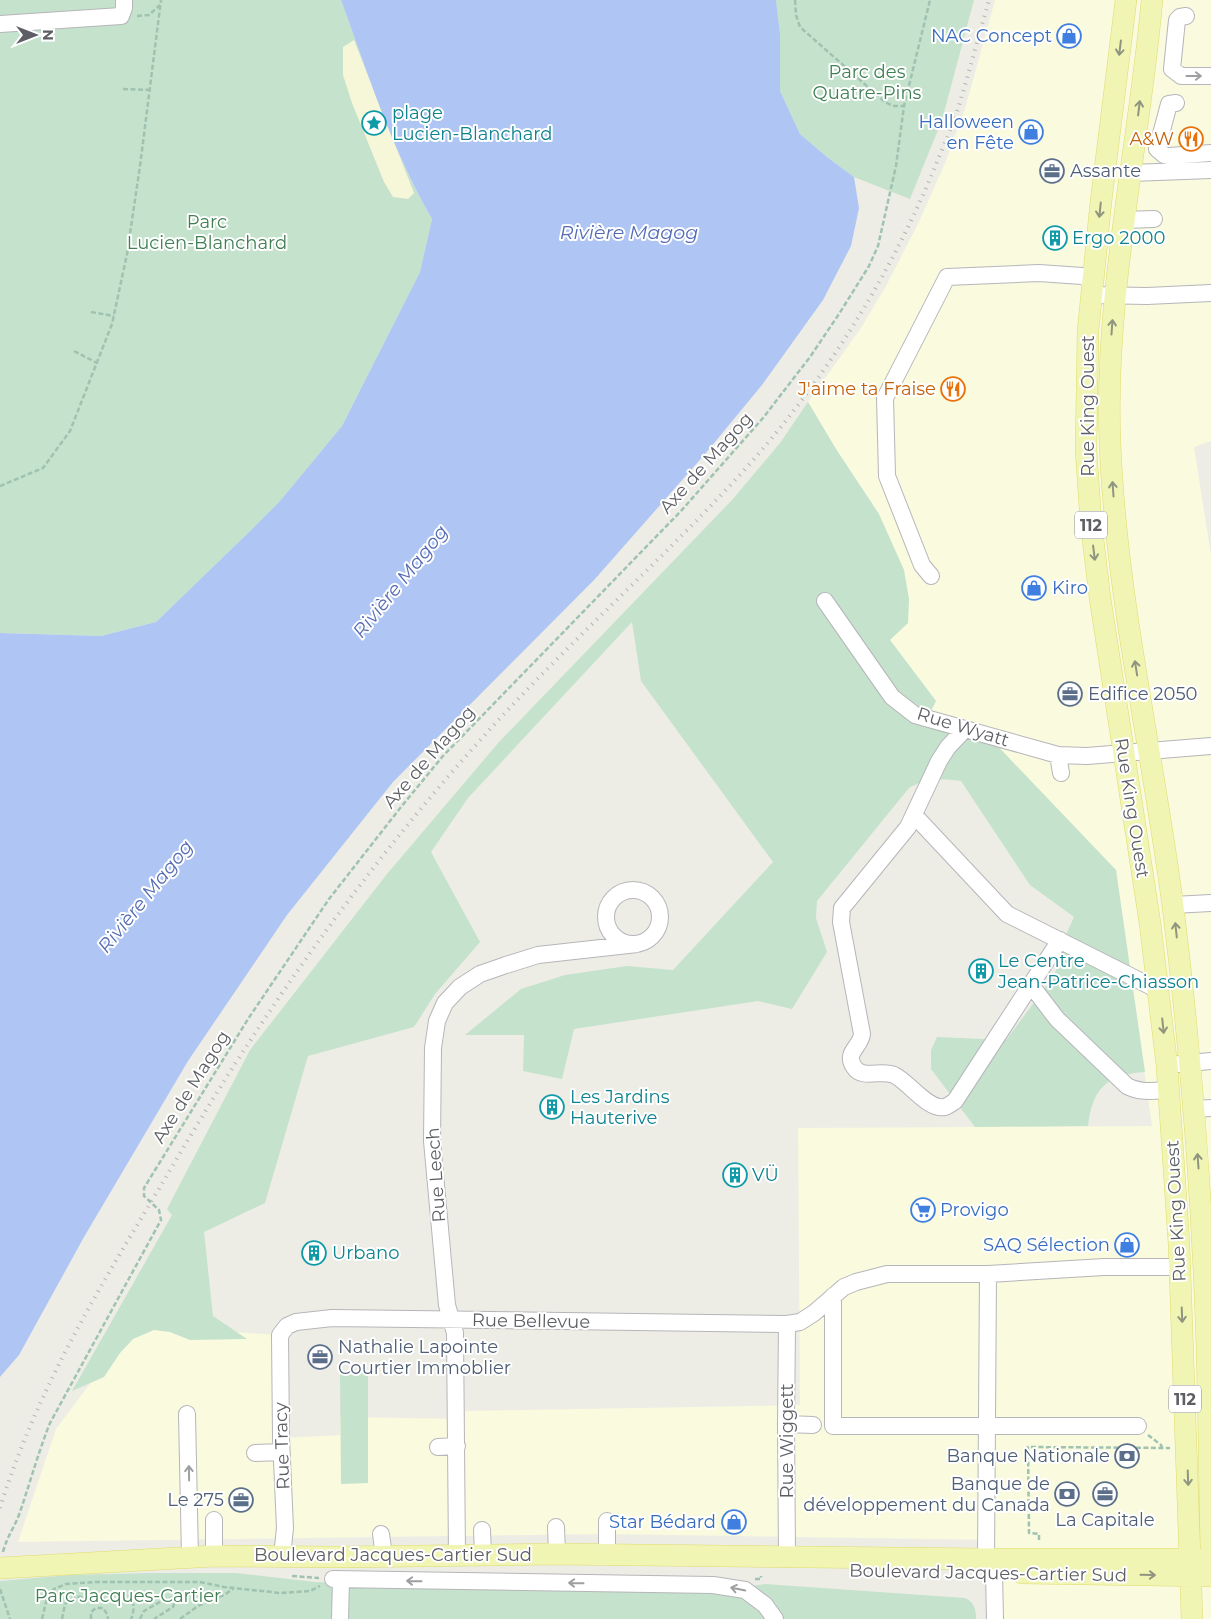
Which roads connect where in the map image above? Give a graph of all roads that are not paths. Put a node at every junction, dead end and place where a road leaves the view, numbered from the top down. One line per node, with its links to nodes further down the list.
1 (1126, 0): 13 (main road, Rue King Ouest / 112, one-way to 13)
2 (1152, 0): 10 (main road, Rue King Ouest / 112, one-way to 2)
3 (122, 8): 5 (street)
4 (1186, 16): 6 (street, one-way to 6)
5 (0, 24)
6 (1211, 76)
7 (1176, 103): 8 (street)
8 (1211, 153)
9 (1211, 170): 10 (street)
10 (1131, 173): 12 (main road, Rue King Ouest / 112)
11 (1154, 219): 12 (street)
12 (1124, 220): 15 (main road, Rue King Ouest / 112)
13 (1092, 288): 15 (street); 16 (street); 21 (main road, Rue King Ouest / 112, one-way to 21)
14 (1211, 293): 15 (street)
15 (1115, 295): 20 (main road, Rue King Ouest / 112, one-way to 15)
16 (931, 576)
17 (825, 601): 18 (street, Rue Wyatt)
18 (965, 729): 22 (street, Rue Wyatt); 24 (street)
19 (1211, 746): 20 (street, Rue Wyatt)
20 (1148, 750): 21 (street, Rue Wyatt); 26 (main road, Rue King Ouest / 112)
21 (1124, 753): 22 (street, Rue Wyatt); 30 (main road, Rue King Ouest / 112)
22 (1058, 755): 23 (street)
23 (1061, 773)
24 (914, 815): 27 (street); 29 (street)
25 (1211, 903): 26 (street)
26 (1173, 905): 32 (main road, Rue King Ouest / 112, one-way to 26)
27 (1060, 940): 29 (street); 30 (street)
28 (638, 944): 42 (street, Rue Leech)
29 (1031, 985): 34 (street)
30 (1158, 990): 33 (main road, Rue King Ouest / 112, one-way to 33)
31 (1211, 1061): 32 (street)
32 (1189, 1063): 33 (street); 35 (main road, Rue King Ouest / 112)
33 (1167, 1066): 34 (main road, Rue King Ouest / 112)
34 (1169, 1090): 37 (main road, Rue King Ouest / 112)
35 (1202, 1109): 36 (main road, Rue King Ouest / 112, one-way to 35)
36 (1206, 1201): 38 (main road, Rue King Ouest / 112)
37 (1179, 1244): 38 (street); 39 (main road, Rue King Ouest / 112)
38 (1207, 1245): 43 (main road, Rue King Ouest / 112)
39 (1180, 1267): 40 (street); 73 (main road, Rue King Ouest / 112, one-way to 73)
40 (988, 1274): 41 (street); 50 (street)
41 (833, 1296): 44 (street); 50 (street)
42 (450, 1320): 44 (street, Rue Bellevue); 45 (street, Rue Bellevue); 53 (street, Rue Leech)
43 (1209, 1321): 46 (main road, Rue King Ouest / 112)
44 (787, 1324): 48 (street, Rue Wiggett)
45 (280, 1335): 54 (street, Rue Tracy)
46 (1210, 1404): 61 (main road, Rue King Ouest / 112)
47 (187, 1414): 69 (street, one-way to 47)
48 (786, 1424): 49 (street); 70 (street, Rue Wiggett)
49 (813, 1425)
50 (988, 1426): 51 (street); 72 (street)
51 (1138, 1426)
52 (438, 1446): 53 (street)
53 (457, 1446): 65 (street, Rue Leech)
54 (281, 1452): 55 (street); 67 (street, Rue Tracy)
55 (255, 1453)
56 (214, 1520): 66 (street)
57 (606, 1521): 64 (street)
58 (556, 1527): 63 (street)
59 (482, 1530): 62 (street)
60 (381, 1534): 68 (street)
61 (1211, 1546)
62 (483, 1554): 63 (main road, Boulevard Jacques-Cartier Sud); 65 (main road, Boulevard Jacques-Cartier Sud)
63 (557, 1554): 64 (main road, Boulevard Jacques-Cartier Sud)
64 (607, 1554): 70 (main road, Boulevard Jacques-Cartier Sud)
65 (457, 1555): 68 (main road, Boulevard Jacques-Cartier Sud)
66 (214, 1556): 67 (main road, Boulevard Jacques-Cartier Sud); 69 (main road, Boulevard Jacques-Cartier Sud)
67 (282, 1556): 68 (main road, Boulevard Jacques-Cartier Sud)
68 (384, 1556)
69 (190, 1557): 71 (main road, Boulevard Jacques-Cartier Sud)
70 (787, 1557): 72 (main road, Boulevard Jacques-Cartier Sud)
71 (6, 1564)
72 (990, 1566): 73 (main road, Boulevard Jacques-Cartier Sud); 76 (street)
73 (1201, 1567): 77 (main road, Rue King Ouest / 112)
74 (340, 1619): 75 (street, one-way to 74)
75 (775, 1619)
76 (995, 1619)
77 (1192, 1619)

